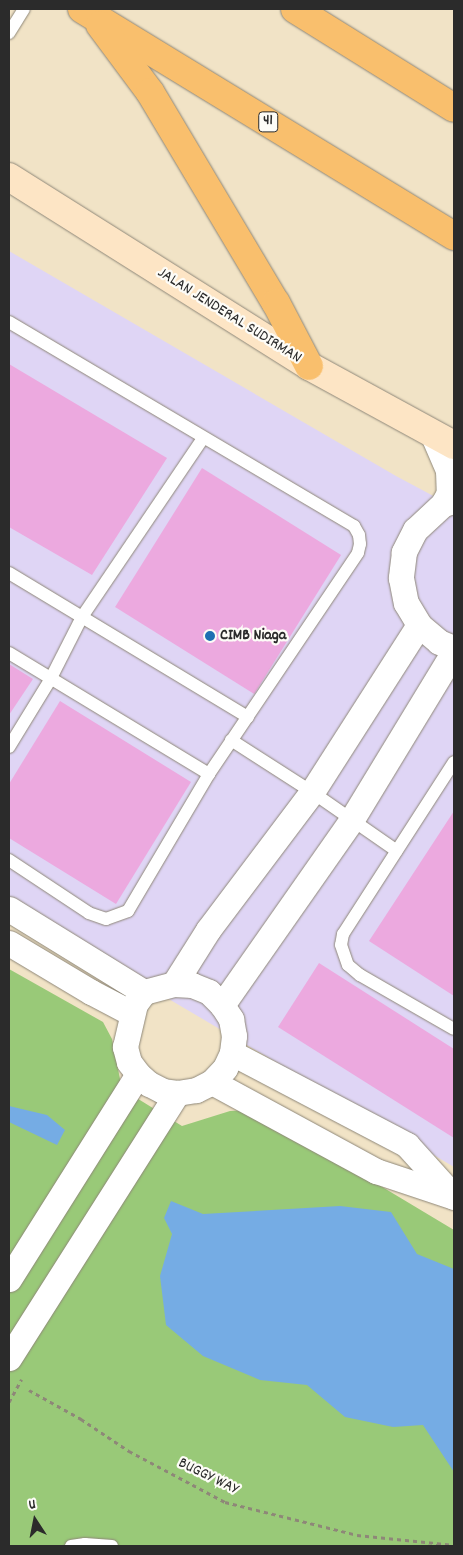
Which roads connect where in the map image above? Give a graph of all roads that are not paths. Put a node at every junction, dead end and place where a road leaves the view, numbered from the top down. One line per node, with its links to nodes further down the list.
1 (24, 9): 4 (lane)
2 (295, 9): 5 (highway)
3 (87, 12): 7 (highway, 41); 9 (highway)
4 (9, 33)
5 (454, 108)
6 (9, 177): 9 (street, JALAN JENDERAL SUDIRMAN)
7 (454, 236)
8 (9, 322): 10 (lane)
9 (310, 366): 11 (street, JALAN JENDERAL SUDIRMAN)
10 (203, 438): 14 (lane); 19 (lane)
11 (443, 439): 12 (street)
12 (449, 502): 15 (street)
13 (9, 572): 14 (lane)
14 (82, 617): 18 (lane); 19 (lane)
15 (419, 625): 16 (street); 24 (street)
16 (454, 650): 25 (street)
17 (9, 653): 18 (lane)
18 (50, 680): 21 (lane); 23 (lane)
19 (248, 717): 20 (lane)
20 (231, 740): 23 (lane); 24 (lane)
21 (9, 746)
22 (454, 762): 26 (lane)
23 (209, 774): 27 (lane)
24 (312, 792): 25 (lane); 30 (street)
25 (352, 819): 26 (lane); 32 (street)
26 (397, 851): 34 (lane)
27 (9, 860)
28 (9, 909): 31 (street)
29 (9, 943): 33 (street)
30 (174, 984): 31 (street); 32 (street)
31 (144, 992): 33 (street)
32 (222, 1005): 35 (street)
33 (131, 1013): 36 (street)
34 (454, 1029)
35 (232, 1053): 37 (street); 39 (street)
36 (138, 1074): 38 (street); 40 (street)
37 (212, 1082): 38 (street); 39 (street)
38 (177, 1093): 41 (street)
39 (454, 1197)
40 (9, 1278)
41 (9, 1358)
42 (71, 1546): 43 (lane)
43 (112, 1546)

